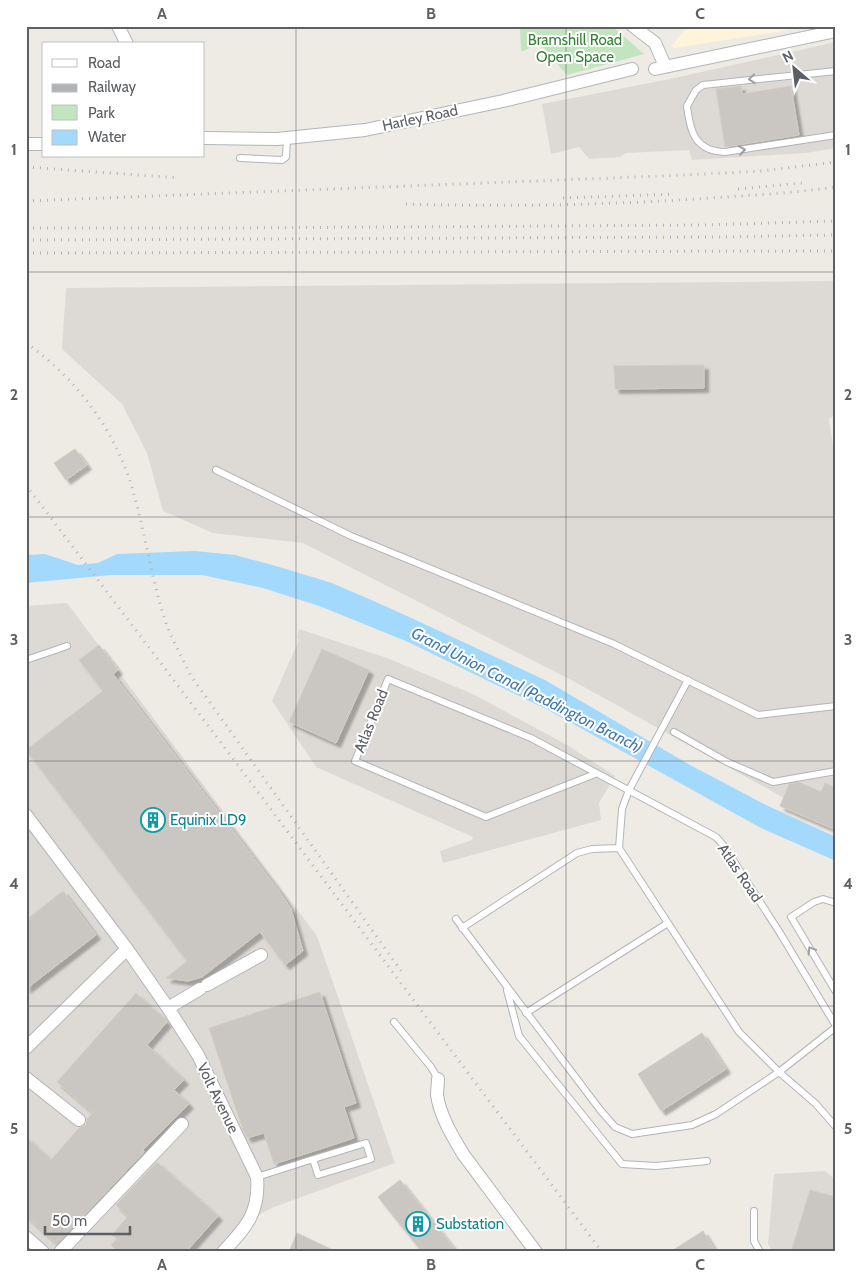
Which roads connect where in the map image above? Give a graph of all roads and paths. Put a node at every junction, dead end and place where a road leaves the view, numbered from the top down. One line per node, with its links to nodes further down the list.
1 (118, 26): 4 (street)
2 (632, 26): 3 (street)
3 (836, 31)
4 (127, 42)
5 (632, 69): 9 (street, Harley Road)
6 (836, 71): 7 (lane, one-way to 7)
7 (836, 135)
8 (205, 138): 9 (street, Harley Road)
9 (287, 138): 12 (lane)
10 (26, 144): 11 (street)
11 (42, 144)
12 (240, 158)
13 (216, 470): 16 (lane)
14 (67, 646): 15 (lane)
15 (26, 660)
16 (688, 680): 17 (lane); 21 (lane)
17 (836, 706)
18 (674, 732): 19 (lane)
19 (836, 770)
20 (595, 774): 20 (lane, Atlas Road); 21 (lane, Atlas Road)
21 (630, 787): 23 (lane); 35 (lane, Atlas Road)
22 (26, 815): 28 (street, Volt Avenue)
23 (619, 848): 26 (lane); 27 (lane)
24 (836, 903): 31 (lane, one-way to 24)
25 (456, 919): 27 (lane)
26 (668, 922): 33 (lane); 37 (lane)
27 (462, 928): 30 (lane)
28 (127, 950): 32 (street, Volt Avenue); 36 (street)
29 (261, 955): 32 (street)
30 (506, 986): 33 (lane); 44 (lane)
31 (836, 992)
32 (168, 1008): 45 (street, Volt Avenue)
33 (526, 1013): 37 (lane)
34 (394, 1022): 39 (lane)
35 (836, 1027): 37 (lane)
36 (26, 1048)
37 (779, 1072): 42 (lane)
38 (26, 1078): 40 (street)
39 (438, 1079): 51 (street)
40 (79, 1120)
41 (182, 1124): 49 (street)
42 (836, 1127)
43 (313, 1159): 43 (lane); 45 (lane)
44 (707, 1161)
45 (257, 1178): 50 (street, Volt Avenue)
46 (754, 1211): 52 (lane)
47 (26, 1237): 48 (street)
48 (43, 1252)
49 (60, 1252)
50 (224, 1252)
51 (536, 1252)
52 (760, 1252)

